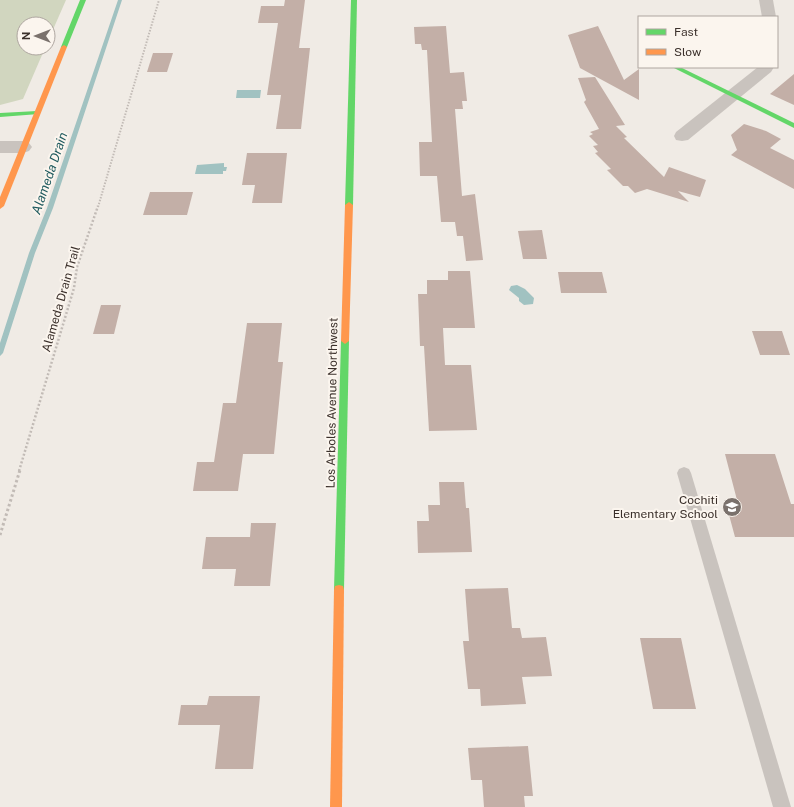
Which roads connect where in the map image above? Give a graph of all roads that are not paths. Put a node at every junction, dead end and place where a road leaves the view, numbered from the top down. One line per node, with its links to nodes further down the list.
1 (83, 0): 8 (street)
2 (354, 0): 16 (street, Los Arboles Avenue Northwest)
3 (766, 0): 4 (street)
4 (769, 16)
5 (677, 68): 7 (street)
6 (766, 68): 7 (street)
7 (733, 95): 10 (street); 11 (street)
8 (37, 113): 9 (street); 13 (street)
9 (0, 114)
10 (794, 126)
11 (682, 136)
12 (0, 147): 13 (street)
13 (23, 147): 14 (street)
14 (0, 206)
15 (684, 473): 17 (lane)
16 (336, 807)
17 (782, 807)

